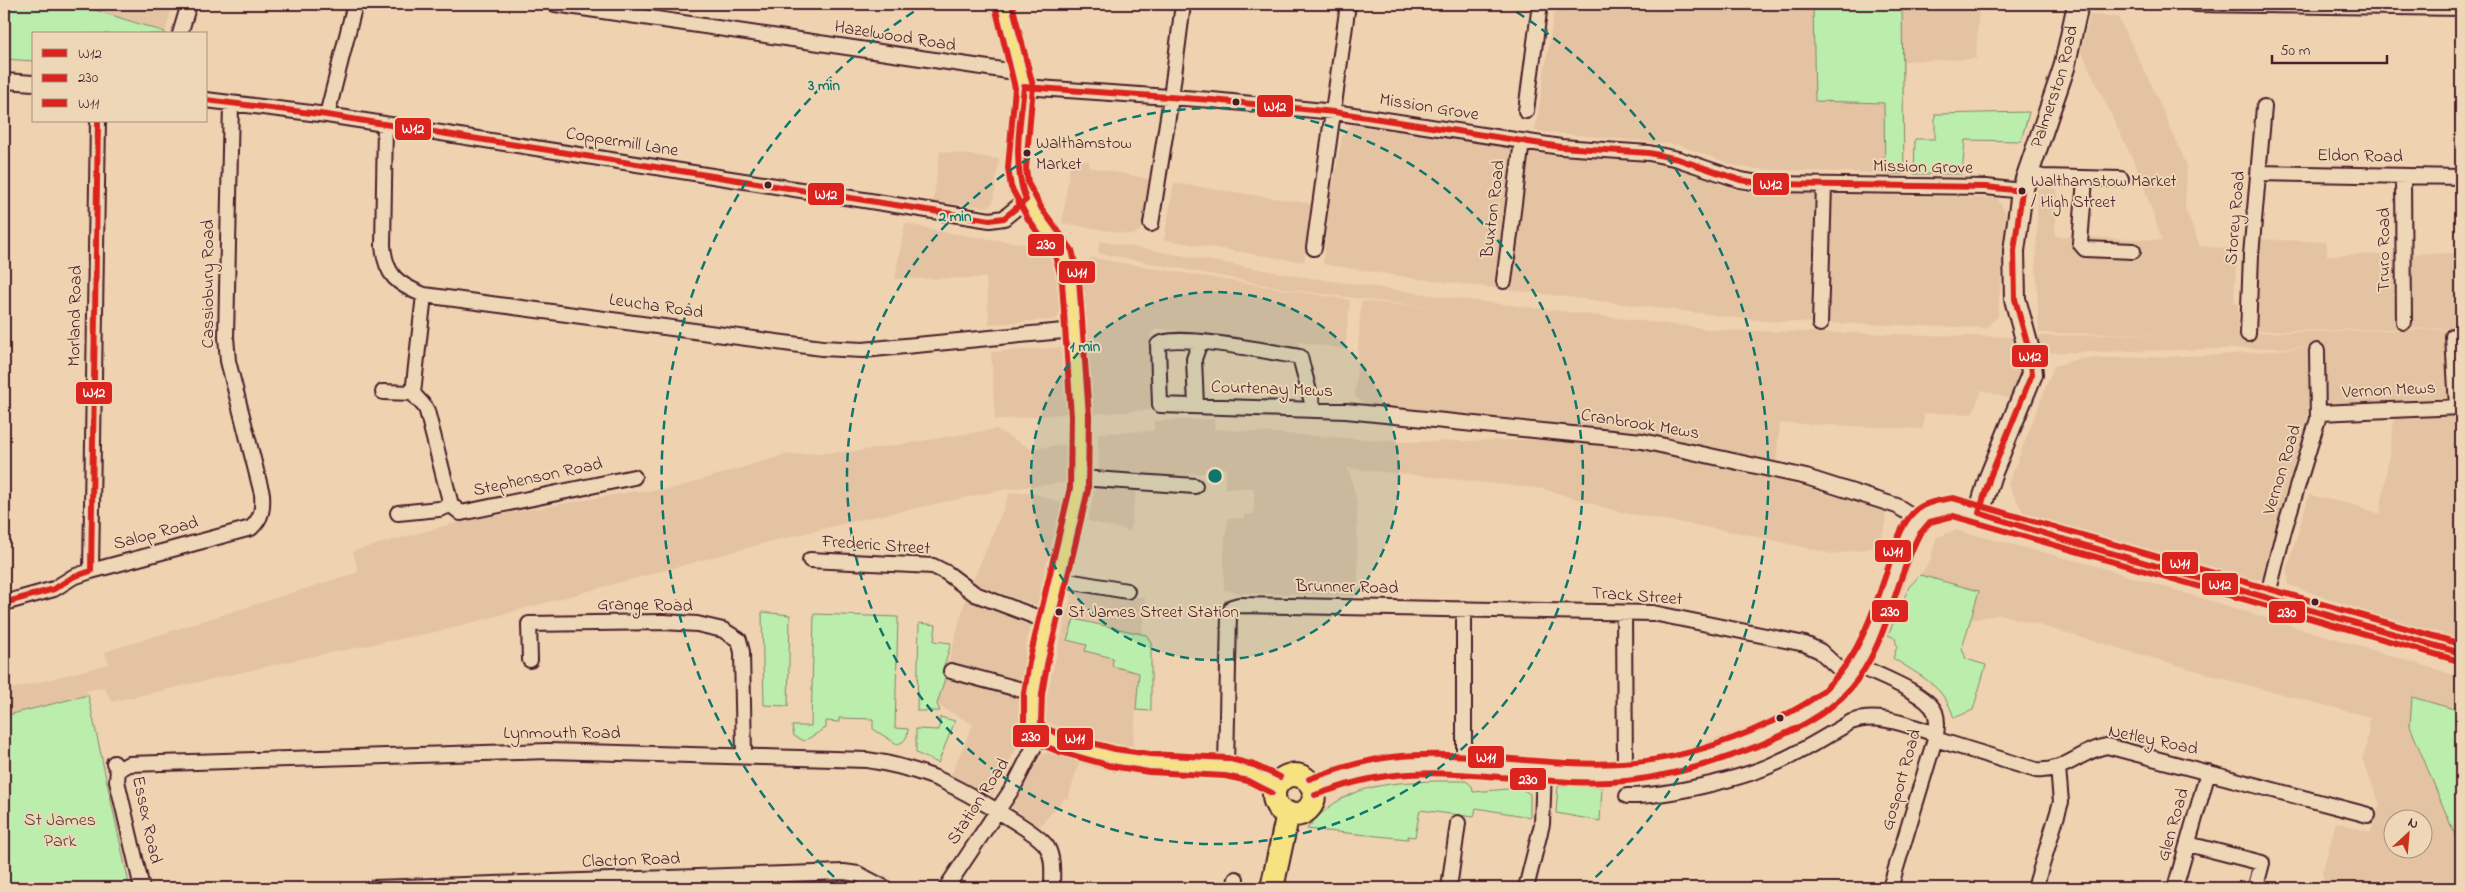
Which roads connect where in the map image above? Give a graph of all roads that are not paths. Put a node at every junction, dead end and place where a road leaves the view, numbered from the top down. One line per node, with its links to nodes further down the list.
1 (189, 4): 11 (street)
2 (355, 4): 21 (street)
3 (555, 4): 12 (street, Hazelwood Road)
4 (1003, 4): 12 (main road)
5 (1183, 4): 15 (street)
6 (1348, 4): 20 (street)
7 (1540, 4): 19 (street)
8 (2078, 4): 30 (street, Palmerston Road)
9 (2195, 4): 10 (street)
10 (2461, 8)
11 (181, 32)
12 (1023, 80): 15 (street, Mission Grove); 32 (main road)
13 (4, 81): 14 (street)
14 (32, 83)
15 (1171, 98): 20 (street, Mission Grove); 33 (street)
16 (208, 100): 17 (street, Coppermill Lane)
17 (231, 104): 21 (street, Coppermill Lane); 58 (street, Cassiobury Road)
18 (2264, 107): 25 (street, Storey Road)
19 (1526, 111)
20 (1334, 112): 24 (street, Mission Grove); 34 (street)
21 (327, 115): 23 (street, Coppermill Lane)
22 (98, 122): 61 (street, Morland Road)
23 (385, 125): 32 (street, Coppermill Lane); 37 (street, Leucha Road)
24 (1522, 141): 31 (street, Mission Grove); 36 (street, Buxton Road)
25 (2259, 173): 26 (street, Eldon Road); 41 (street, Storey Road)
26 (2403, 177): 27 (street, Eldon Road); 38 (street, Truro Road)
27 (2461, 177)
28 (2085, 179): 29 (street, Mission Grove); 30 (street, Mission Grove); 35 (street)
29 (2121, 179)
30 (2025, 183): 31 (street, Mission Grove); 56 (street, Palmerston Road)
31 (1824, 185): 39 (street)
32 (1026, 200): 40 (main road)
33 (1151, 224)
34 (1314, 248)
35 (2133, 251)
36 (1504, 281)
37 (424, 296): 40 (street, Leucha Road); 46 (street)
38 (2404, 322)
39 (1820, 324)
40 (1074, 330): 53 (main road)
41 (2248, 334)
42 (2453, 336): 48 (street)
43 (1200, 342): 47 (street, Courtenay Mews); 47 (street); 49 (street, Courtenay Mews)
44 (2317, 351): 51 (street, Vernon Road)
45 (383, 392): 46 (street)
46 (413, 393): 55 (street, Stephenson Road)
47 (1190, 406): 49 (street, Courtenay Mews)
48 (2459, 407): 51 (street, Vernon Mews)
49 (1314, 410): 50 (street, Courtenay Mews)
50 (1346, 412): 59 (street, Cranbrook Mews)
51 (2319, 413): 64 (street, Vernon Road)
52 (634, 477): 55 (street, Stephenson Road)
53 (1080, 478): 54 (street); 62 (main road)
54 (1195, 486)
55 (451, 505): 57 (street, Stephenson Road)
56 (1979, 513): 59 (street); 64 (street)
57 (398, 514)
58 (259, 520): 61 (street, Salop Road)
59 (1919, 520): 72 (street)
60 (810, 560): 68 (street, Frederic Street)
61 (91, 571): 65 (street, Salop Road)
62 (1056, 579): 63 (street); 68 (main road)
63 (1127, 590)
64 (2267, 598): 69 (street)
65 (4, 602)
66 (1467, 609): 67 (street, Track Street); 79 (street, Brunner Road); 80 (street)
67 (1624, 613): 72 (street, Track Street); 78 (street)
68 (1047, 621): 73 (main road)
69 (2461, 653)
70 (530, 660): 76 (street, Grange Road)
71 (951, 670): 73 (street)
72 (1852, 671): 75 (street, Gosport Road); 78 (street)
73 (1033, 693): 74 (main road)
74 (1040, 734): 79 (main road); 87 (street, Station Road)
75 (1936, 737): 81 (street, Netley Road); 86 (street, Netley Road); 101 (street, Gosport Road)
76 (744, 755): 77 (street, Lynmouth Road); 87 (street, Lynmouth Road)
77 (116, 766): 93 (street, Essex Road)
78 (1625, 766): 82 (street)
79 (1226, 767): 84 (main road)
80 (1464, 767): 82 (street); 85 (street)
81 (2058, 768): 83 (street, Netley Road); 102 (street)
82 (1544, 770): 100 (street)
83 (2208, 772): 89 (street, Netley Road); 91 (street, Glen Road)
84 (1276, 785): 85 (main road); 88 (main road)
85 (1312, 787): 88 (main road)
86 (1627, 796)
87 (996, 811): 96 (street, Station Road); 97 (street, Lynmouth Road)
88 (1288, 813): 98 (main road)
89 (2368, 815)
90 (1458, 824): 99 (street)
91 (2188, 844): 92 (street); 103 (street, Glen Road)
92 (2256, 886)
93 (142, 888)
94 (374, 888): 95 (street, Clacton Road)
95 (885, 888)
96 (946, 888)
97 (1052, 888)
98 (1272, 888)
99 (1449, 888)
100 (1526, 888)
101 (1890, 888)
102 (2035, 888)
103 (2175, 888)

